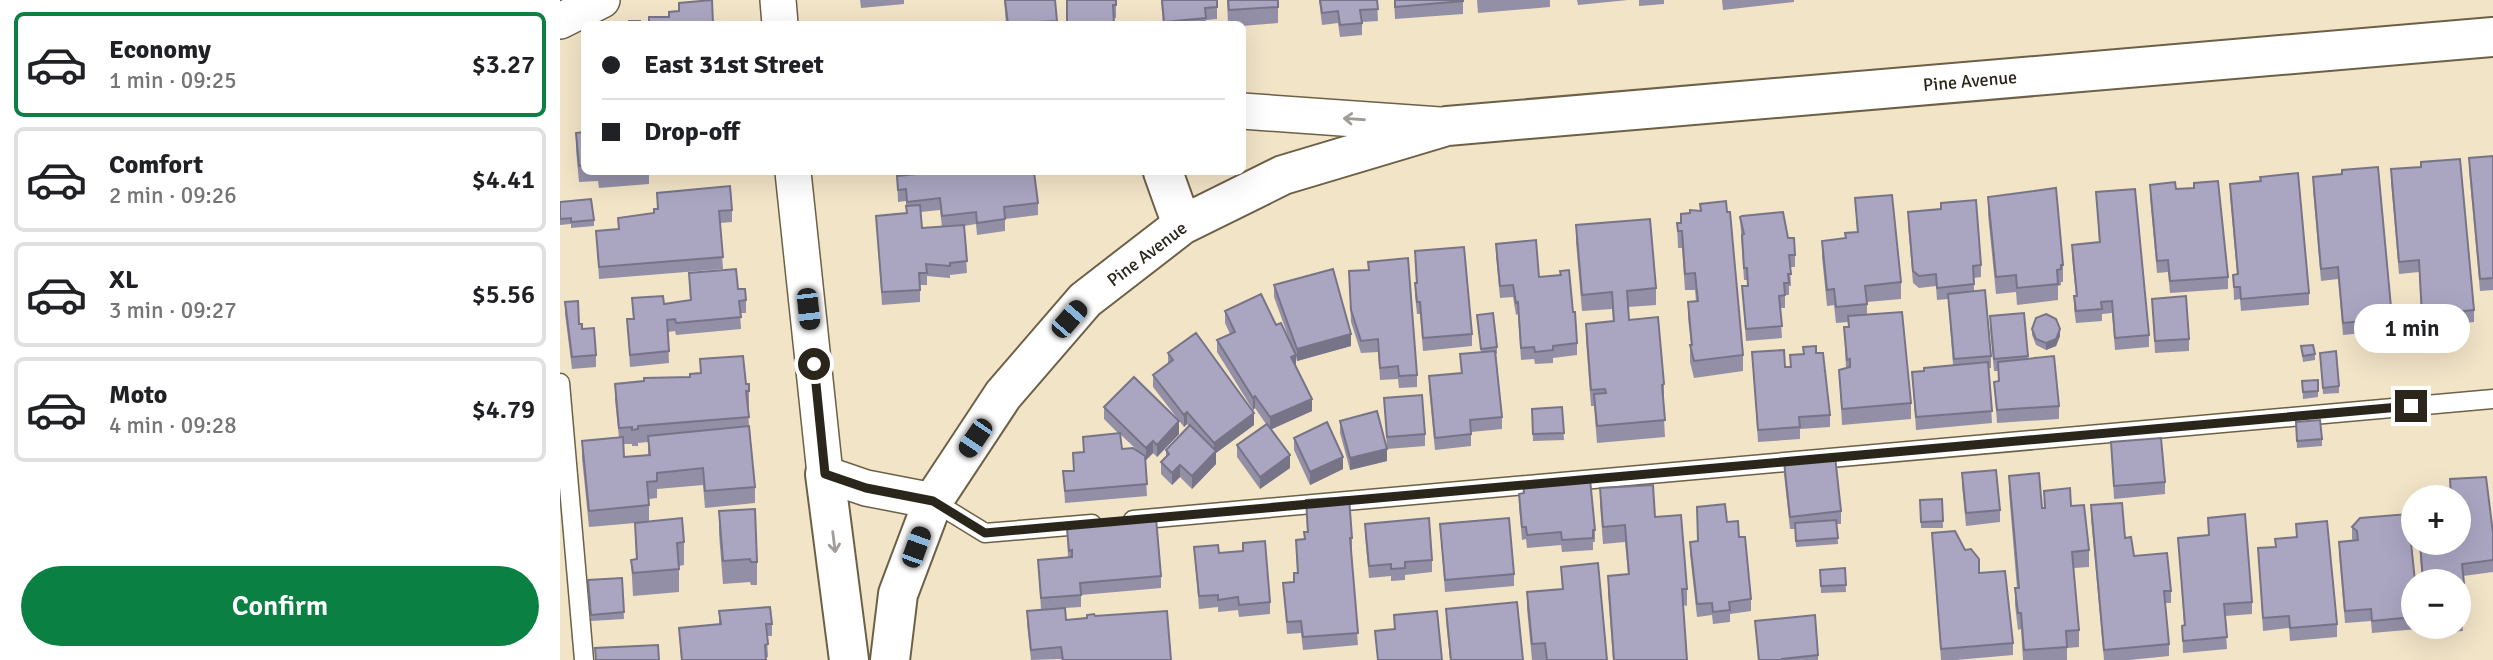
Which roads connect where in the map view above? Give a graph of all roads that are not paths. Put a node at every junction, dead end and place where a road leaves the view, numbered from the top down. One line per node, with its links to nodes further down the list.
1 (603, 0): 3 (street)
2 (778, 0): 4 (street)
3 (560, 21)
4 (780, 21)
5 (2493, 37): 7 (street, Pine Avenue)
6 (1246, 111): 7 (street, Pine Avenue, one-way to 6)
7 (1447, 126): 10 (street, Pine Avenue)
8 (793, 175): 13 (street)
9 (1164, 175): 10 (street)
10 (1182, 225): 14 (street, Pine Avenue)
11 (560, 383): 15 (lane)
12 (2493, 399): 14 (lane)
13 (825, 474): 14 (street); 16 (street, one-way to 16)
14 (933, 501): 17 (street, Pine Avenue)
15 (584, 660)
16 (849, 660)
17 (890, 660)

